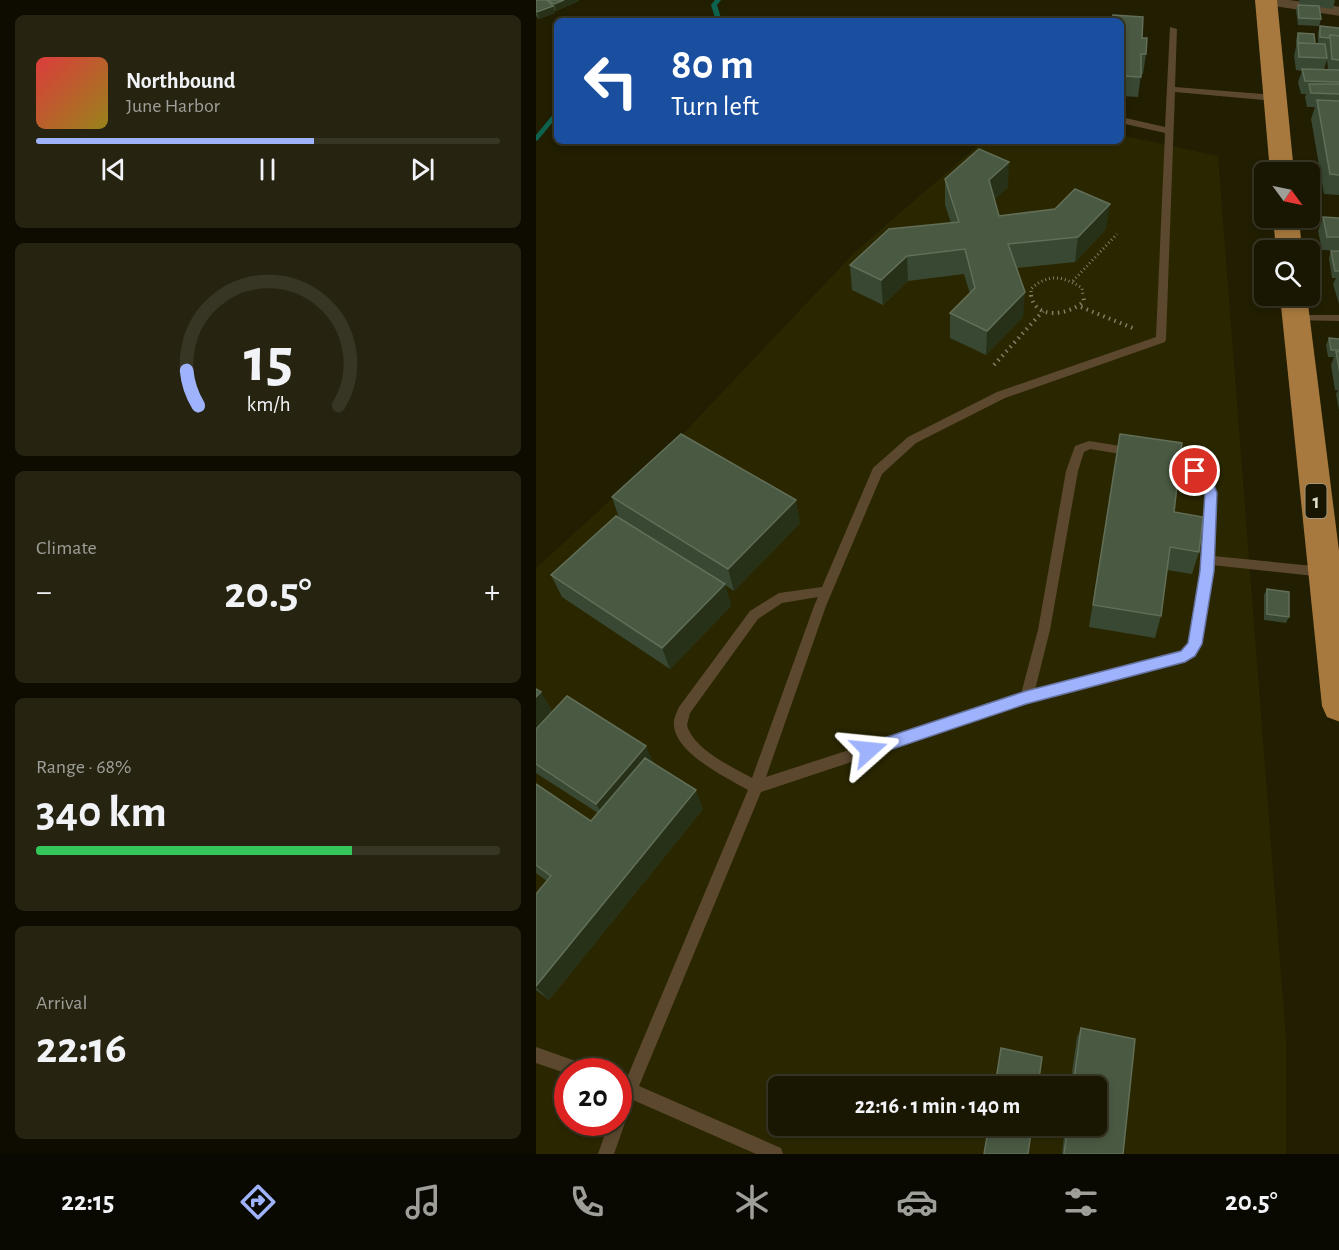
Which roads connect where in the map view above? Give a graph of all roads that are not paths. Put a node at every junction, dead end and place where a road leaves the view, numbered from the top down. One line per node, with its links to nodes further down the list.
1 (1266, 1): 2 (street); 5 (highway)
2 (1340, 12)
3 (1174, 29): 4 (lane)
4 (1171, 89): 5 (lane); 7 (lane)
5 (1274, 98): 8 (highway)
6 (1124, 121): 7 (lane)
7 (1169, 131): 13 (lane)
8 (1281, 162)
9 (1294, 307): 10 (lane); 12 (highway, 1)
10 (1340, 318)
11 (1207, 560): 12 (lane); 14 (lane); 14 (lane)
12 (1332, 572): 15 (highway, 1)
13 (826, 591): 16 (lane); 16 (lane)
14 (1026, 698): 16 (lane)
15 (1340, 706)
16 (756, 787): 19 (lane)
17 (536, 1055): 18 (lane)
18 (554, 1061)
19 (632, 1068)
20 (632, 1090): 23 (lane)
21 (612, 1136): 22 (lane)
22 (606, 1154)
23 (775, 1154)

